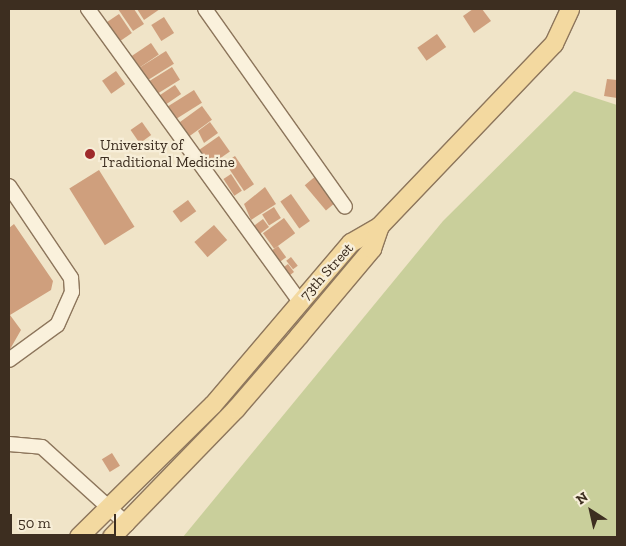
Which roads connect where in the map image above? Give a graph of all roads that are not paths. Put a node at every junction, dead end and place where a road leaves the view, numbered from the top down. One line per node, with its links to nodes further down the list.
1 (88, 9): 7 (street)
2 (205, 9): 5 (street)
3 (570, 9): 6 (main road)
4 (9, 186): 8 (street)
5 (345, 207)
6 (380, 226): 7 (main road, 73th Street); 11 (main road, 73th Street)
7 (300, 302): 10 (main road, 73th Street)
8 (9, 360)
9 (9, 444): 10 (street)
10 (111, 508): 11 (street); 12 (main road, 73th Street)
11 (127, 524): 13 (main road, 73th Street)
12 (79, 537)
13 (112, 537)

